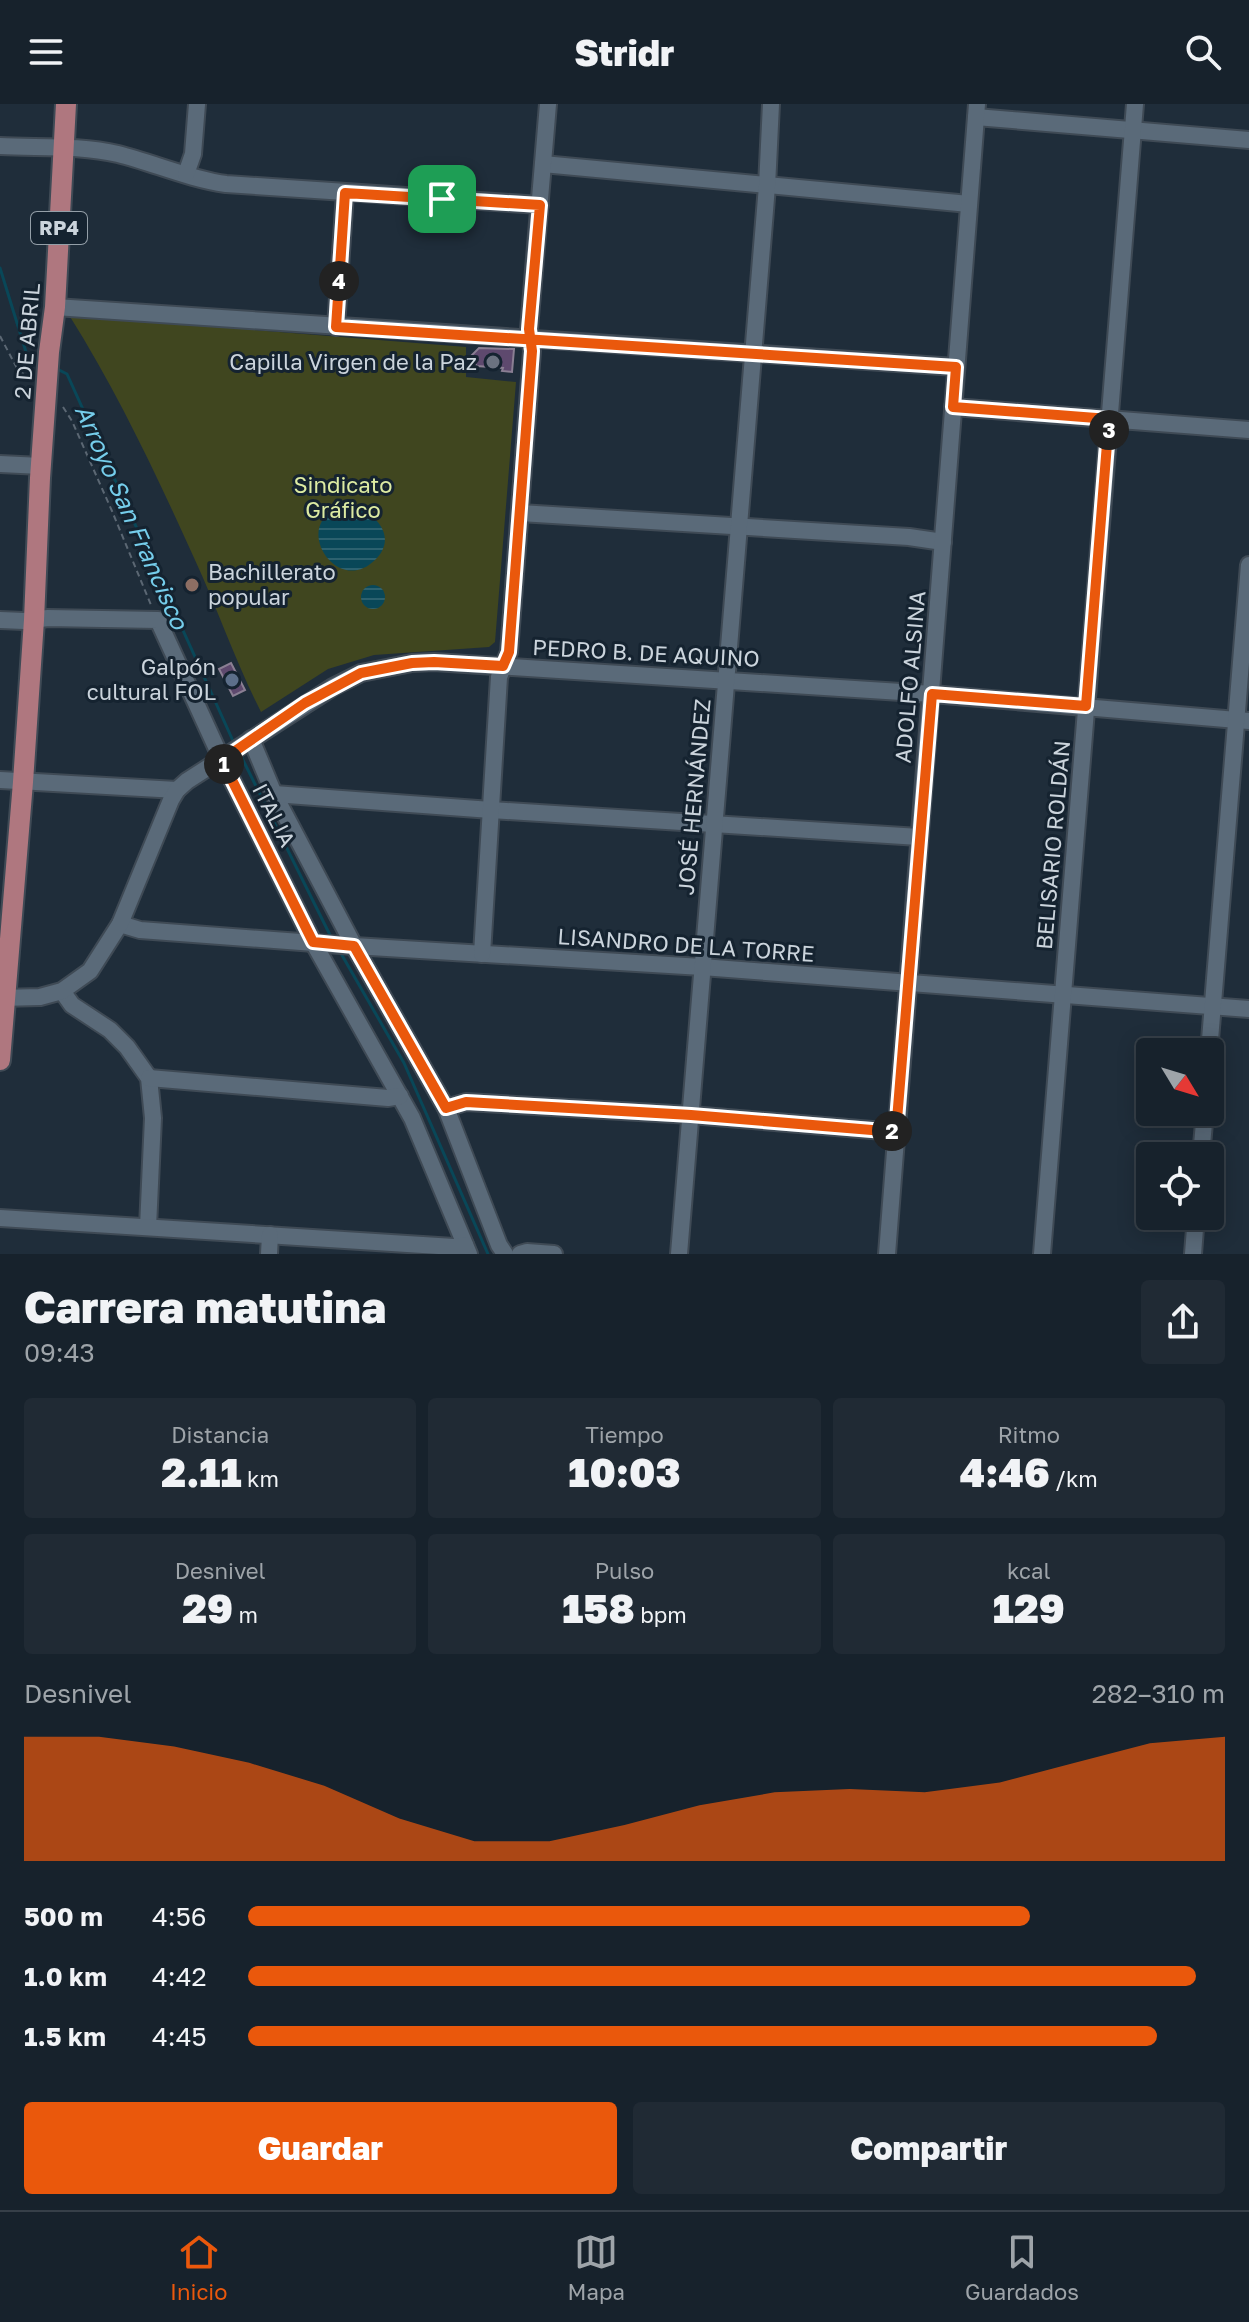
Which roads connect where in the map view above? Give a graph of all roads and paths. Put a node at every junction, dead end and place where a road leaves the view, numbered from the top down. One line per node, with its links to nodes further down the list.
1 (66, 104): 10 (main road, 2 DE ABRIL / RP4)
2 (197, 104): 12 (street)
3 (548, 104): 11 (street)
4 (771, 104): 13 (street, JOSÉ HERNÁNDEZ)
5 (1135, 104): 7 (street, BELISARIO ROLDÁN)
6 (976, 110): 7 (street); 15 (street, ADOLFO ALSINA)
7 (1133, 130): 8 (street); 25 (street, BELISARIO ROLDÁN)
8 (1249, 140)
9 (0, 146): 10 (street)
10 (64, 149): 12 (street); 17 (main road, 2 DE ABRIL / RP4)
11 (543, 164): 13 (street); 16 (street)
12 (186, 174): 14 (street)
13 (767, 186): 15 (street); 21 (street, JOSÉ HERNÁNDEZ)
14 (345, 193): 16 (street); 18 (street)
15 (969, 204): 22 (street, ADOLFO ALSINA)
16 (540, 205): 20 (street)
17 (55, 307): 18 (street); 23 (main road, 2 DE ABRIL / RP4)
18 (336, 327): 20 (street)
19 (0, 336): 23 (path)
20 (530, 339): 21 (street); 29 (street)
21 (751, 354): 22 (street); 30 (street, JOSÉ HERNÁNDEZ)
22 (956, 367): 24 (street, ADOLFO ALSINA)
23 (47, 384): 28 (main road, 2 DE ABRIL / RP4); 35 (path)
24 (953, 407): 25 (street); 31 (street, ADOLFO ALSINA)
25 (1109, 419): 26 (street); 39 (street, BELISARIO ROLDÁN)
26 (1249, 430)
27 (0, 464): 28 (street)
28 (41, 466): 34 (main road, 2 DE ABRIL / RP4)
29 (520, 513): 30 (street); 36 (street)
30 (737, 525): 31 (street); 37 (street, JOSÉ HERNÁNDEZ)
31 (943, 542): 38 (street, ADOLFO ALSINA)
32 (1249, 565): 40 (street)
33 (0, 620): 34 (street)
34 (34, 620): 35 (street); 44 (main road, 2 DE ABRIL / RP4)
35 (158, 620): 42 (street, ITALIA)
36 (503, 666): 37 (street, PEDRO B. DE AQUINO); 41 (street, PEDRO B. DE AQUINO); 47 (street)
37 (726, 679): 38 (street, PEDRO B. DE AQUINO); 48 (street, JOSÉ HERNÁNDEZ)
38 (932, 694): 39 (street, PEDRO B. DE AQUINO); 49 (street, ADOLFO ALSINA)
39 (1086, 706): 40 (street, PEDRO B. DE AQUINO); 57 (street, BELISARIO ROLDÁN)
40 (1243, 720): 59 (street)
41 (247, 742): 42 (street, PEDRO B. DE AQUINO); 46 (street, ITALIA)
42 (224, 758): 45 (street, PEDRO B. DE AQUINO); 51 (street, ITALIA)
43 (0, 780): 44 (street)
44 (23, 782): 45 (street); 58 (main road, 2 DE ABRIL / RP4)
45 (177, 790): 50 (street)
46 (274, 794): 47 (street); 52 (street, ITALIA)
47 (491, 810): 48 (street); 53 (street)
48 (715, 823): 49 (street); 54 (street, JOSÉ HERNÁNDEZ)
49 (919, 837): 55 (street, ADOLFO ALSINA)
50 (120, 924): 51 (street, LISANDRO DE LA TORRE); 56 (street)
51 (318, 942): 52 (street, LISANDRO DE LA TORRE); 64 (street, ITALIA)
52 (348, 945): 53 (street, LISANDRO DE LA TORRE); 65 (street, ITALIA)
53 (482, 954): 54 (street, LISANDRO DE LA TORRE)
54 (702, 967): 55 (street, LISANDRO DE LA TORRE); 66 (street, JOSÉ HERNÁNDEZ)
55 (909, 983): 57 (street, LISANDRO DE LA TORRE); 67 (street, ADOLFO ALSINA)
56 (62, 991): 58 (street); 63 (street)
57 (1063, 995): 59 (street, LISANDRO DE LA TORRE); 79 (street, BELISARIO ROLDÁN)
58 (2, 998): 62 (main road, 2 DE ABRIL / RP4)
59 (1213, 1006): 60 (street, LISANDRO DE LA TORRE); 61 (street)
60 (1249, 1009)
61 (1210, 1038)
62 (0, 1060)
63 (149, 1078): 64 (street); 69 (street)
64 (400, 1096): 72 (street, ITALIA)
65 (446, 1108): 66 (street); 74 (street, ITALIA)
66 (691, 1115): 67 (street); 77 (street, JOSÉ HERNÁNDEZ)
67 (896, 1132): 78 (street, ADOLFO ALSINA)
68 (0, 1218): 69 (street)
69 (148, 1227): 71 (street)
70 (1195, 1230): 80 (street)
71 (270, 1235): 72 (street); 73 (street)
72 (467, 1250)
73 (269, 1254)
74 (505, 1254)
75 (520, 1254): 76 (street)
76 (554, 1254)
77 (679, 1254)
78 (887, 1254)
79 (1042, 1254)
80 (1193, 1254)

